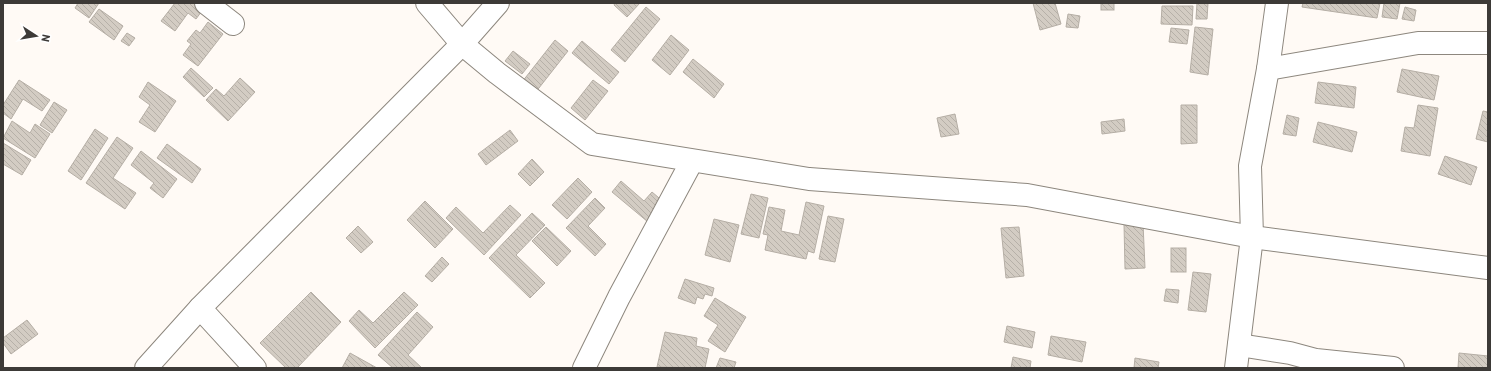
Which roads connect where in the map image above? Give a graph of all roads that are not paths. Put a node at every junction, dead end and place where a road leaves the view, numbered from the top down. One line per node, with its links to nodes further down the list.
1 (206, 3): 5 (street)
2 (427, 3): 7 (street)
3 (498, 3): 7 (street)
4 (1278, 3): 8 (street)
5 (233, 24)
6 (1488, 43): 8 (street)
7 (462, 44): 9 (street); 12 (street)
8 (1268, 69): 10 (street)
9 (692, 161): 10 (street); 16 (street)
10 (1252, 237): 11 (street); 13 (street)
11 (1488, 268)
12 (200, 308): 14 (street); 15 (street)
13 (1239, 345): 17 (street); 18 (street)
14 (146, 368)
15 (255, 368)
16 (584, 368)
17 (1236, 368)
18 (1393, 368)

